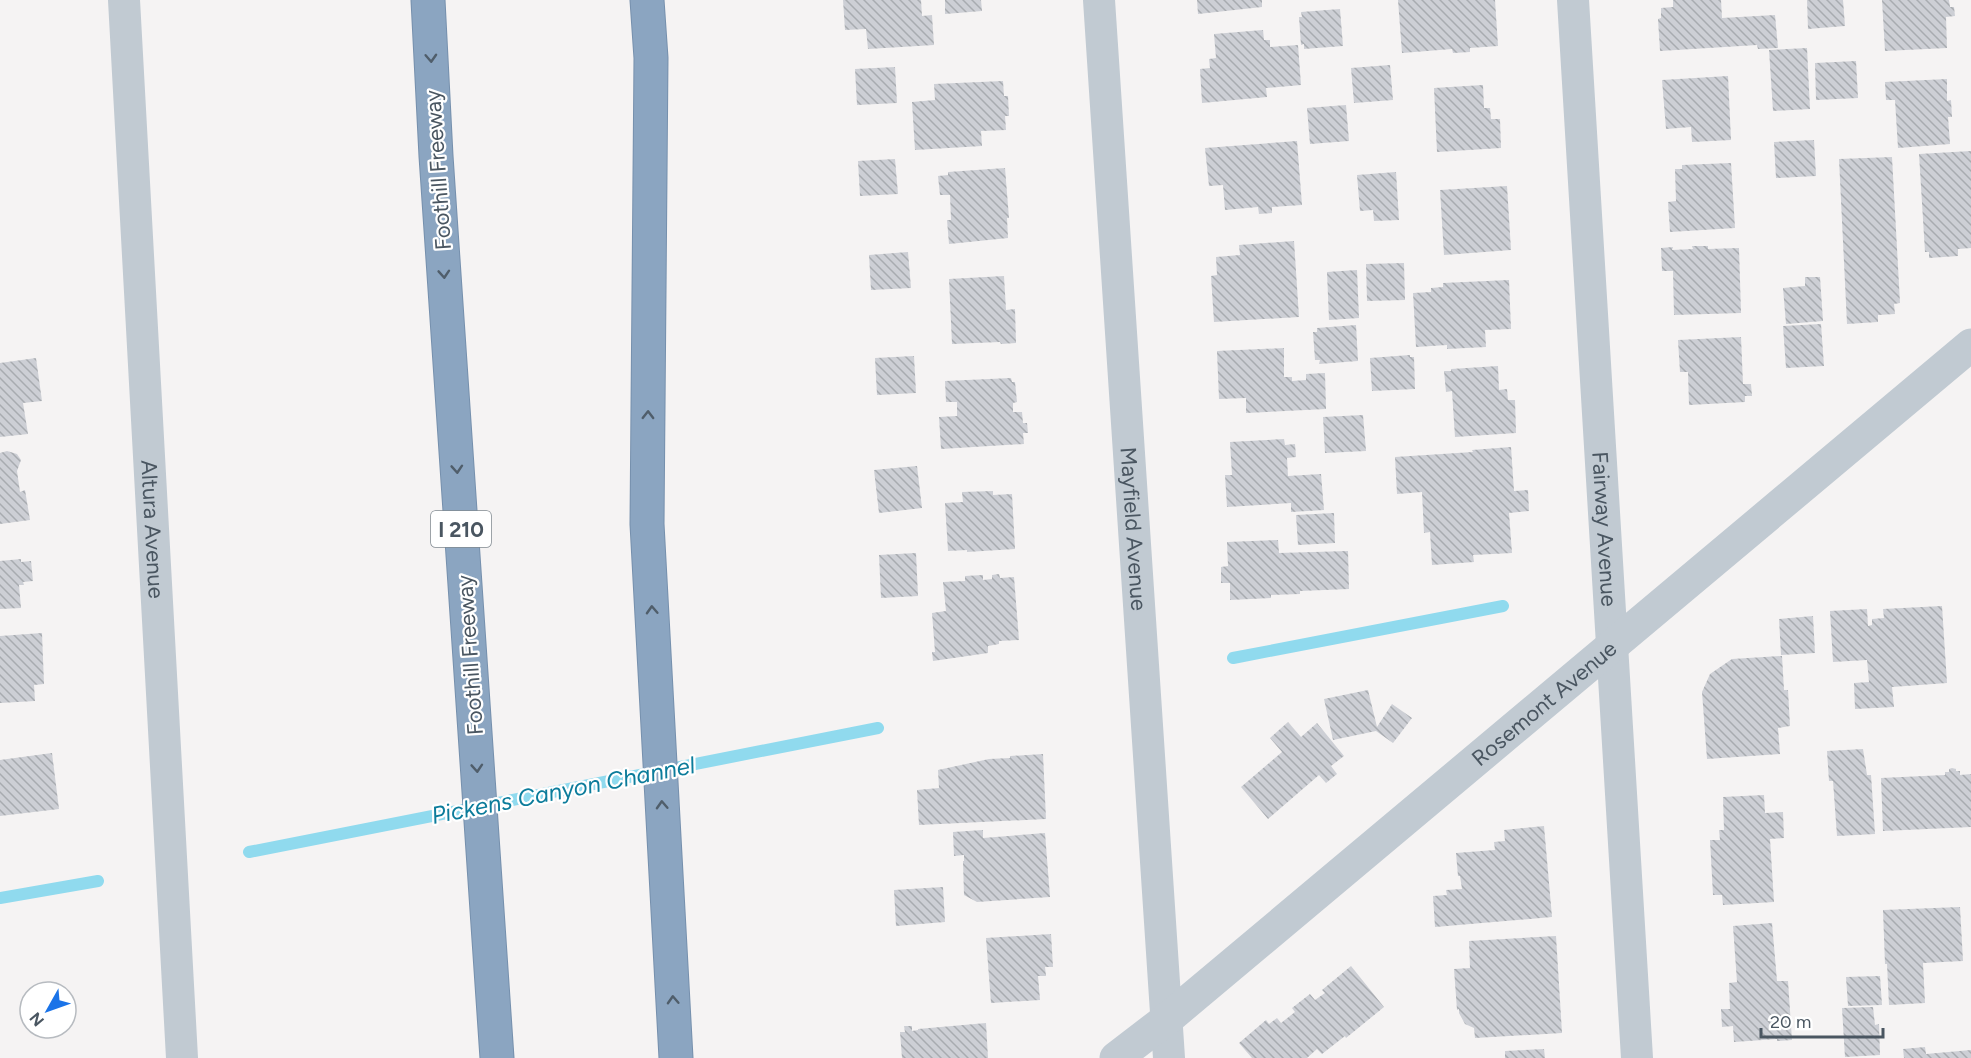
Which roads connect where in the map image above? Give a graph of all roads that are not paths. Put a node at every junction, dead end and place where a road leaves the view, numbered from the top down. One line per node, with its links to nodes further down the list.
1 (124, 0): 11 (street, Altura Avenue)
2 (428, 0): 12 (highway, Foothill Freeway / I 210, one-way to 12)
3 (647, 0): 7 (highway)
4 (662, 0): 7 (highway)
5 (1099, 0): 10 (street, Mayfield Avenue)
6 (1573, 0): 9 (street, Fairway Avenue)
7 (651, 58): 13 (highway, one-way to 7)
8 (1971, 345): 9 (street, Rosemont Avenue)
9 (1611, 647): 10 (street, Rosemont Avenue); 16 (street, Fairway Avenue)
10 (1167, 1019): 14 (street, Rosemont Avenue); 15 (street, Mayfield Avenue)
11 (182, 1058)
12 (497, 1058)
13 (676, 1058)
14 (1116, 1058)
15 (1168, 1058)
16 (1637, 1058)

